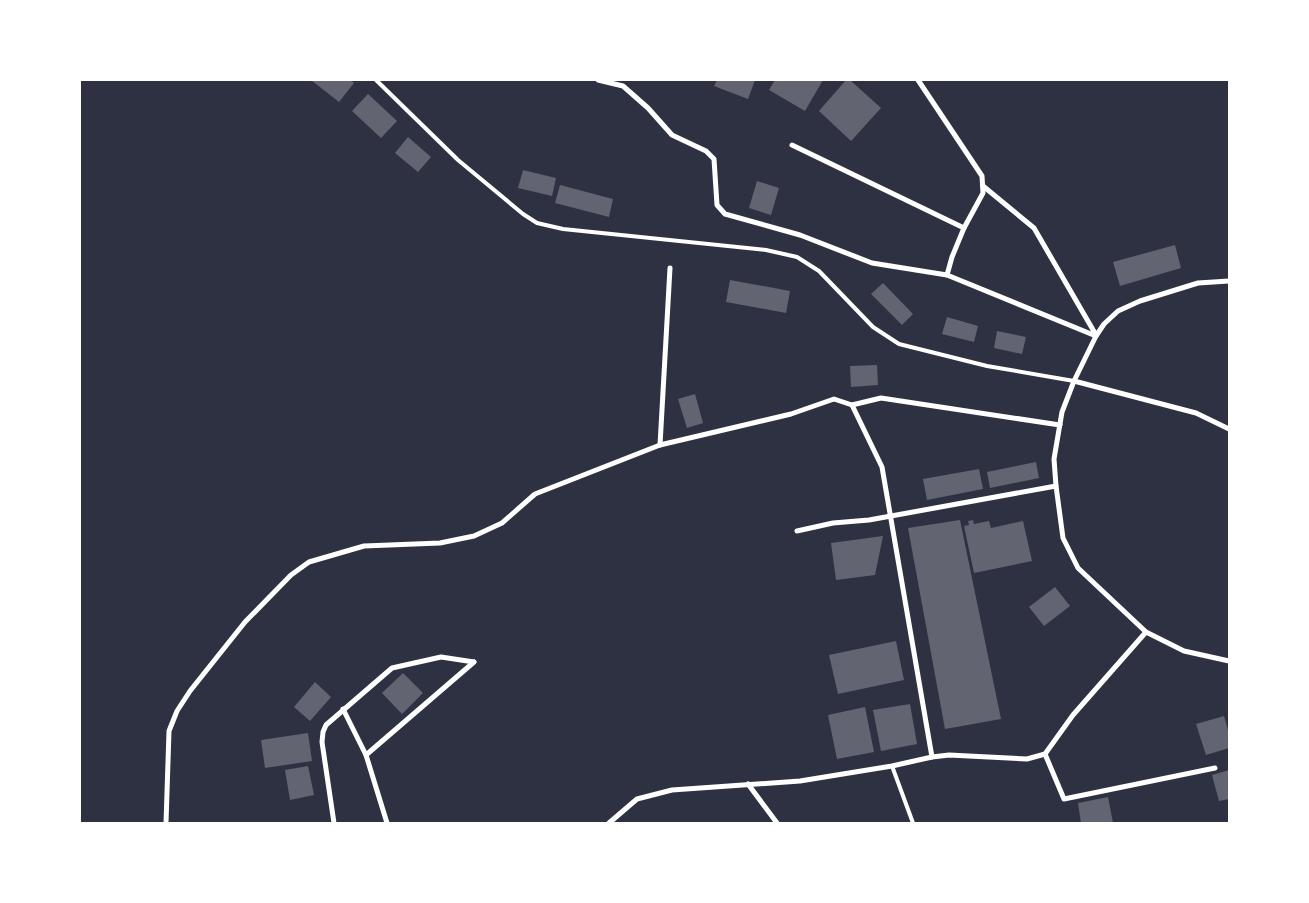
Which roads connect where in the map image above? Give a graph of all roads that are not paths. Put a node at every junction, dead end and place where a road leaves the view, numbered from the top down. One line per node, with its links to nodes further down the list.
1 (376, 80): 12 (lane)
2 (598, 80): 4 (street)
3 (918, 80): 6 (street)
4 (623, 83): 9 (street)
5 (792, 145): 7 (street)
6 (983, 186): 7 (street); 11 (street)
7 (964, 228): 9 (street)
8 (670, 268): 16 (street)
9 (947, 275): 11 (street)
10 (1229, 281): 11 (street)
11 (1096, 336): 12 (street)
12 (1074, 381): 14 (street); 15 (street)
13 (852, 405): 14 (street); 16 (street); 18 (street)
14 (1060, 425): 17 (street)
15 (1229, 429)
16 (660, 445): 29 (street)
17 (1056, 486): 18 (street); 20 (street)
18 (890, 515): 19 (street); 25 (street)
19 (797, 531)
20 (1146, 632): 21 (street); 24 (street)
21 (1229, 661)
22 (343, 709): 23 (street); 23 (street); 30 (street)
23 (366, 754): 31 (street)
24 (1045, 754): 25 (street); 27 (street)
25 (932, 757): 26 (street)
26 (892, 766): 28 (street); 34 (lane)
27 (1215, 768)
28 (748, 784): 32 (street); 33 (street)
29 (166, 823)
30 (334, 823)
31 (387, 823)
32 (609, 823)
33 (777, 823)
34 (913, 823)

